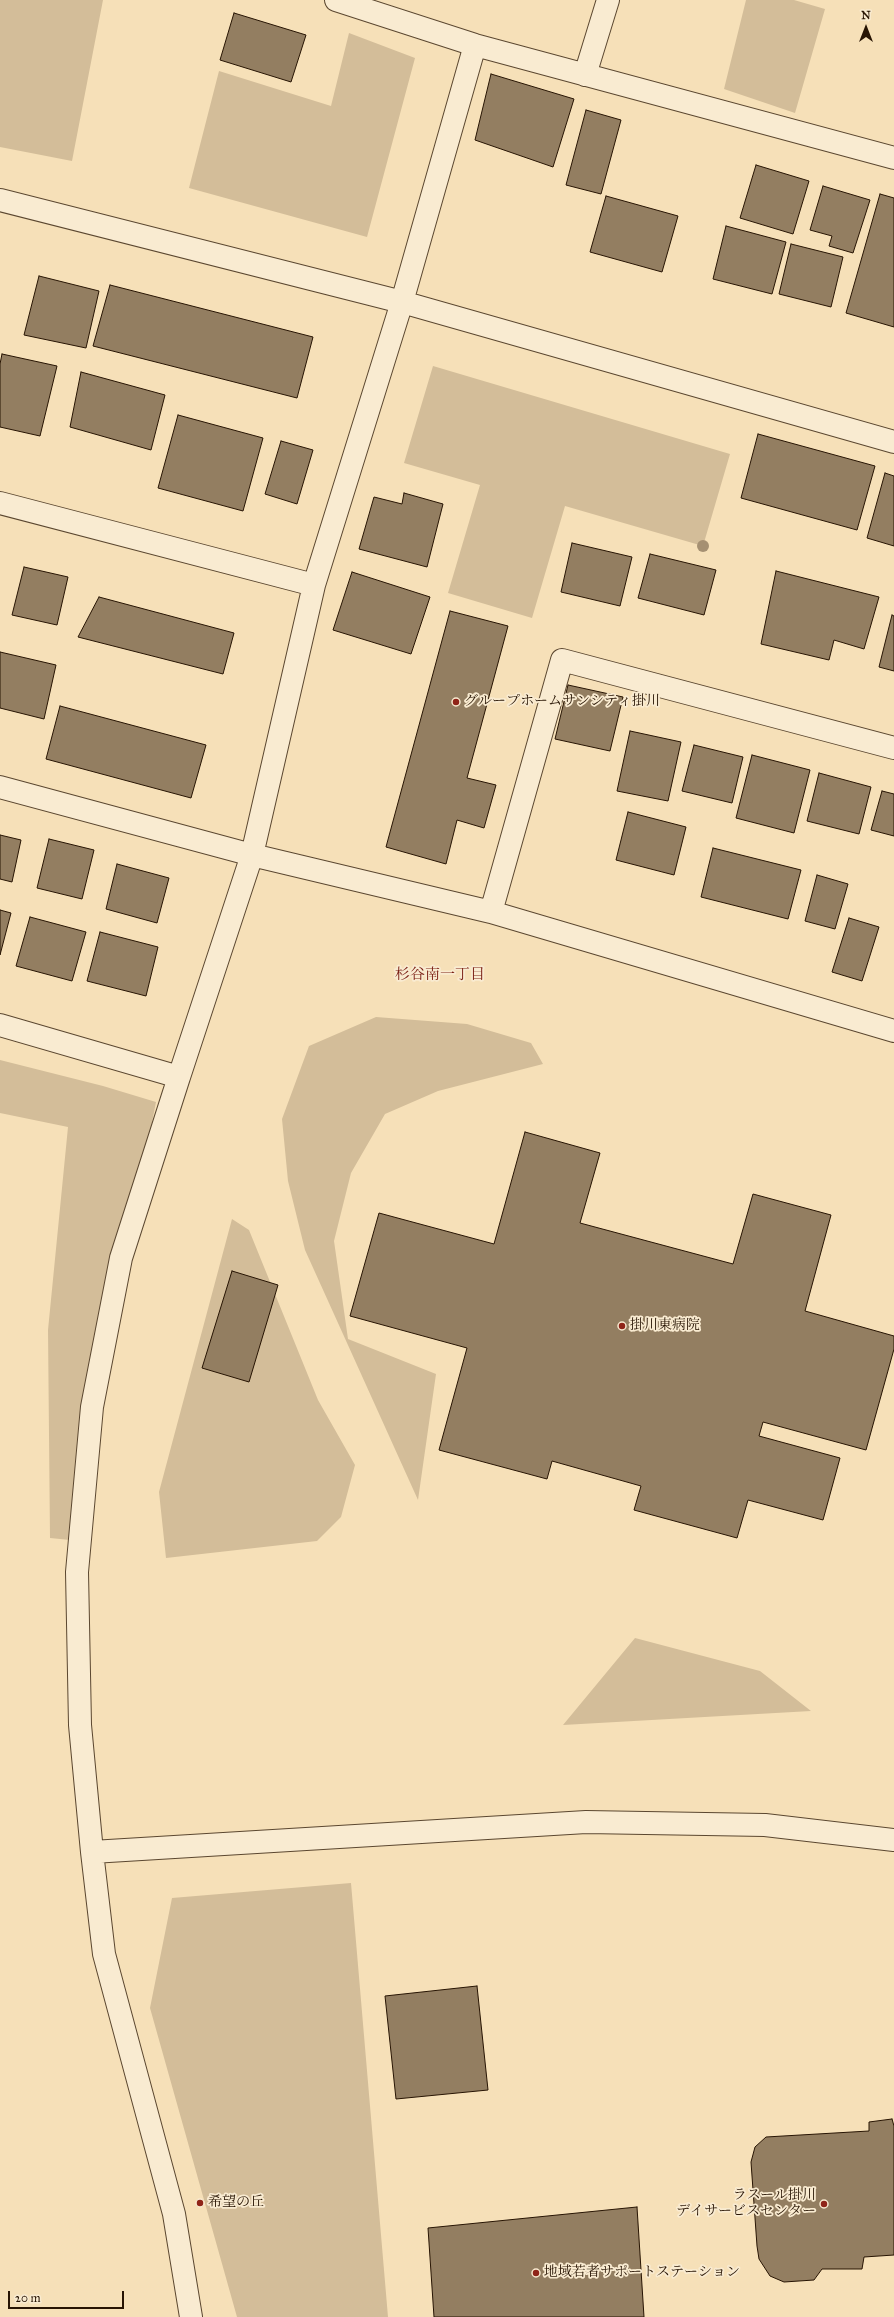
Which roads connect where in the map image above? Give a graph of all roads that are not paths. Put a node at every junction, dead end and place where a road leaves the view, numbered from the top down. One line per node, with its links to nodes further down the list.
1 (336, 0): 3 (street)
2 (608, 0): 4 (street)
3 (475, 45): 4 (street); 7 (street)
4 (585, 75): 5 (street)
5 (894, 158)
6 (0, 200): 7 (street)
7 (402, 302): 8 (street); 10 (street)
8 (894, 442)
9 (0, 503): 10 (street)
10 (314, 585): 13 (street)
11 (894, 748): 14 (street)
12 (0, 786): 13 (street)
13 (252, 855): 14 (street); 17 (street)
14 (491, 912): 16 (street)
15 (0, 1024): 17 (street)
16 (894, 1031)
17 (179, 1078): 19 (street)
18 (894, 1840): 19 (street)
19 (92, 1852): 20 (street)
20 (191, 2317)

